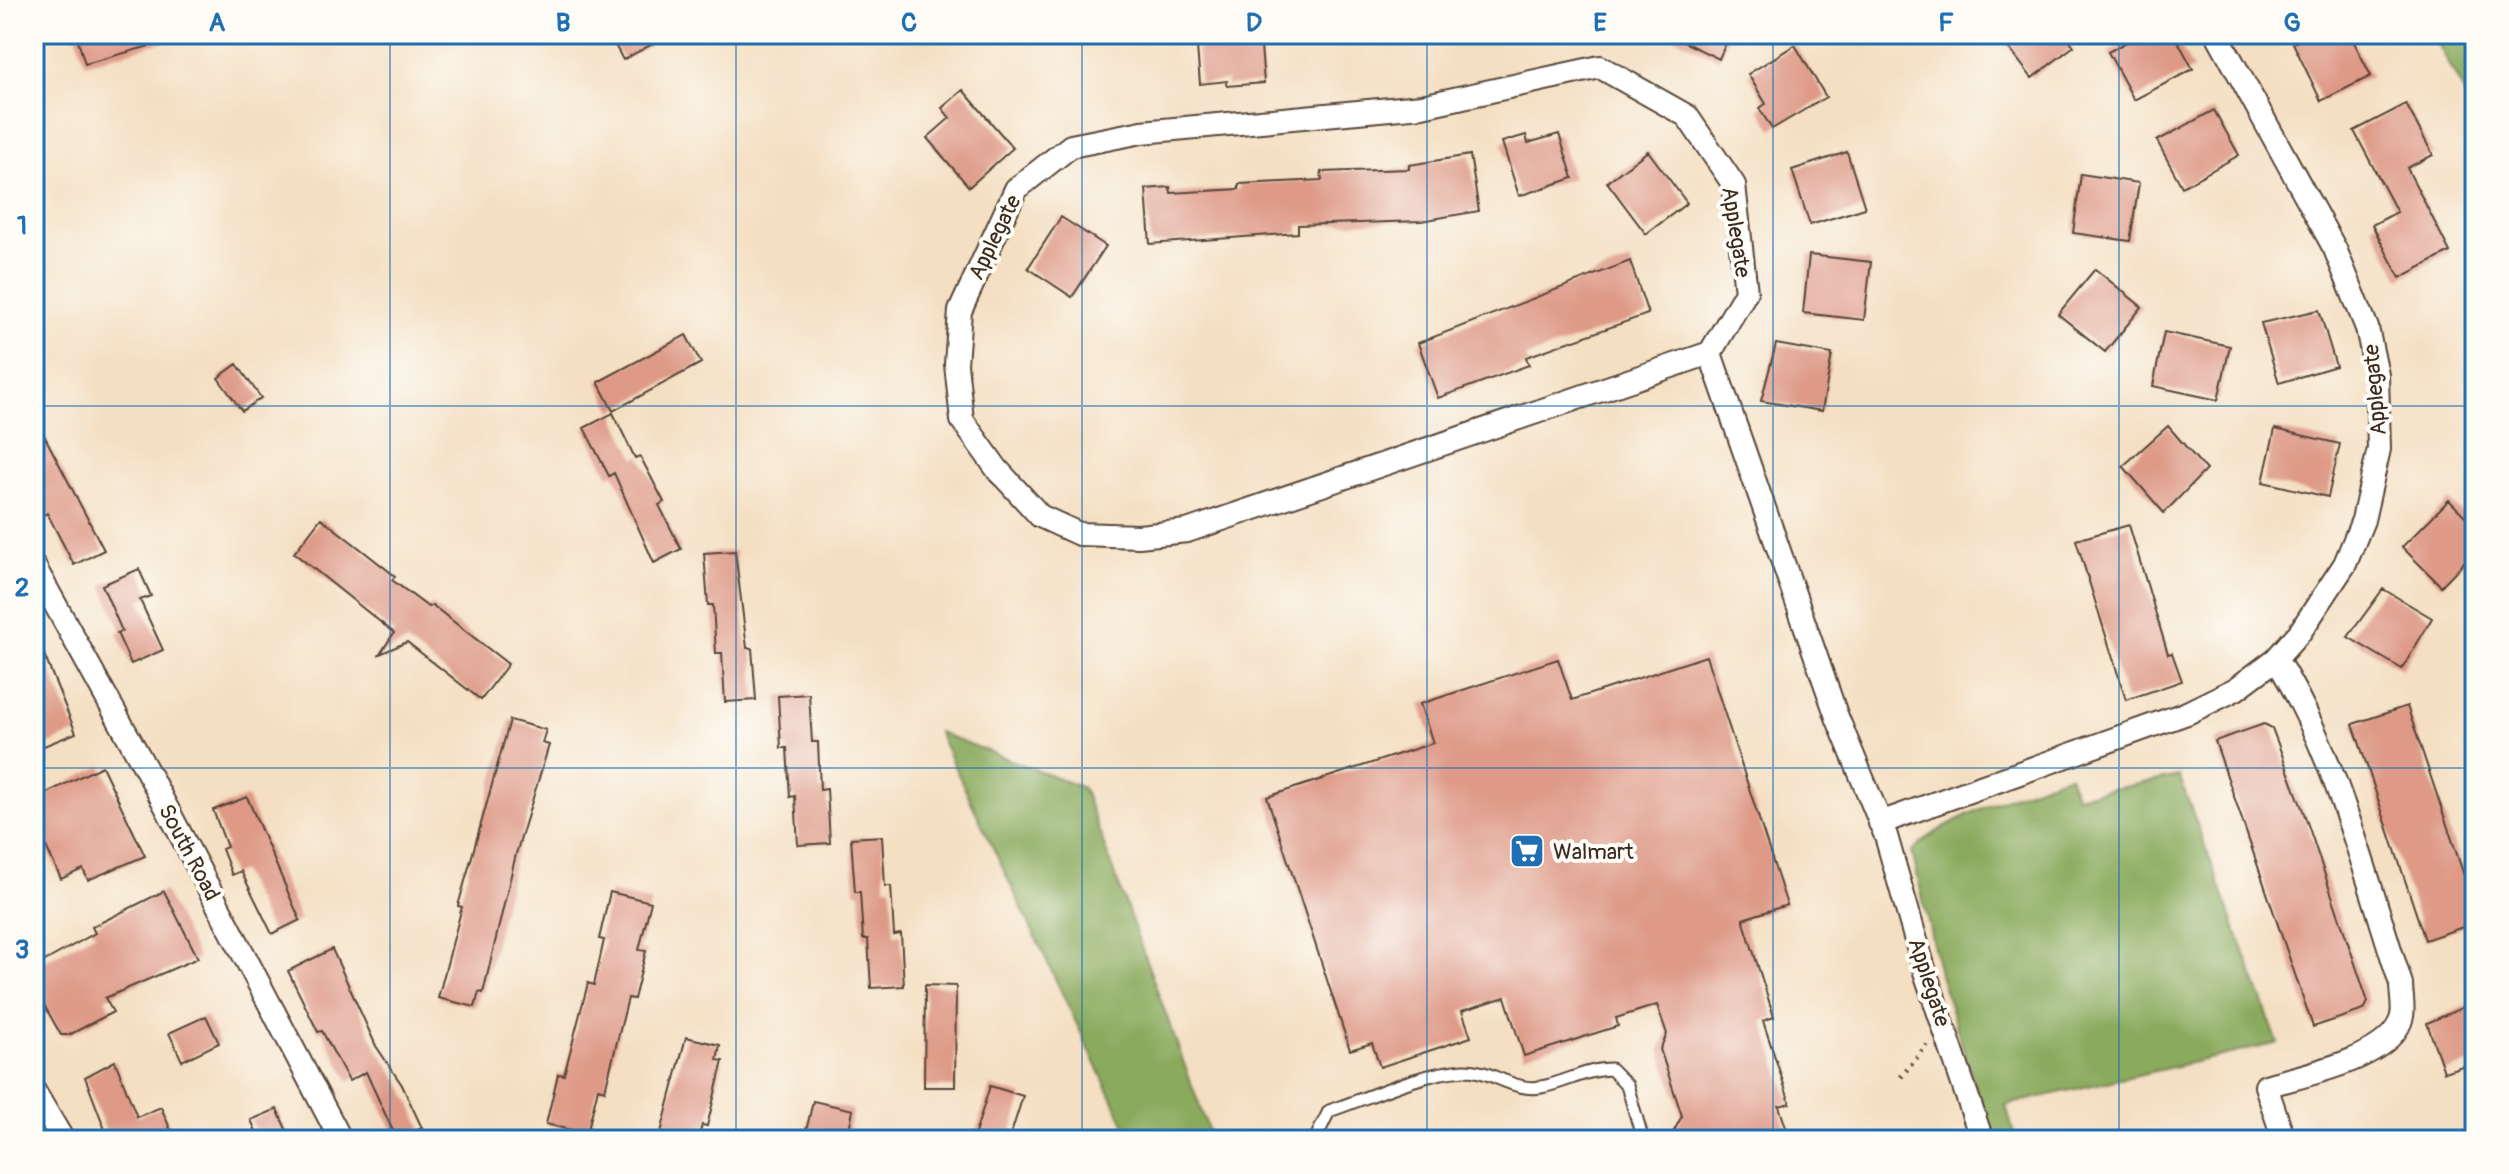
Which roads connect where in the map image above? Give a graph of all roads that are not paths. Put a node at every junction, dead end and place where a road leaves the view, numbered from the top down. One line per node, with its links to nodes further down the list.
1 (2217, 34): 4 (street, Applegate)
2 (1710, 353): 2 (street, Applegate); 5 (street, Applegate)
3 (34, 566): 8 (street, South Road)
4 (2276, 659): 5 (street, Applegate); 12 (street)
5 (1880, 823): 11 (street, Applegate)
6 (34, 1091): 7 (street)
7 (63, 1140)
8 (341, 1140)
9 (1315, 1140): 10 (lane)
10 (1643, 1140)
11 (1982, 1140)
12 (2284, 1140)

